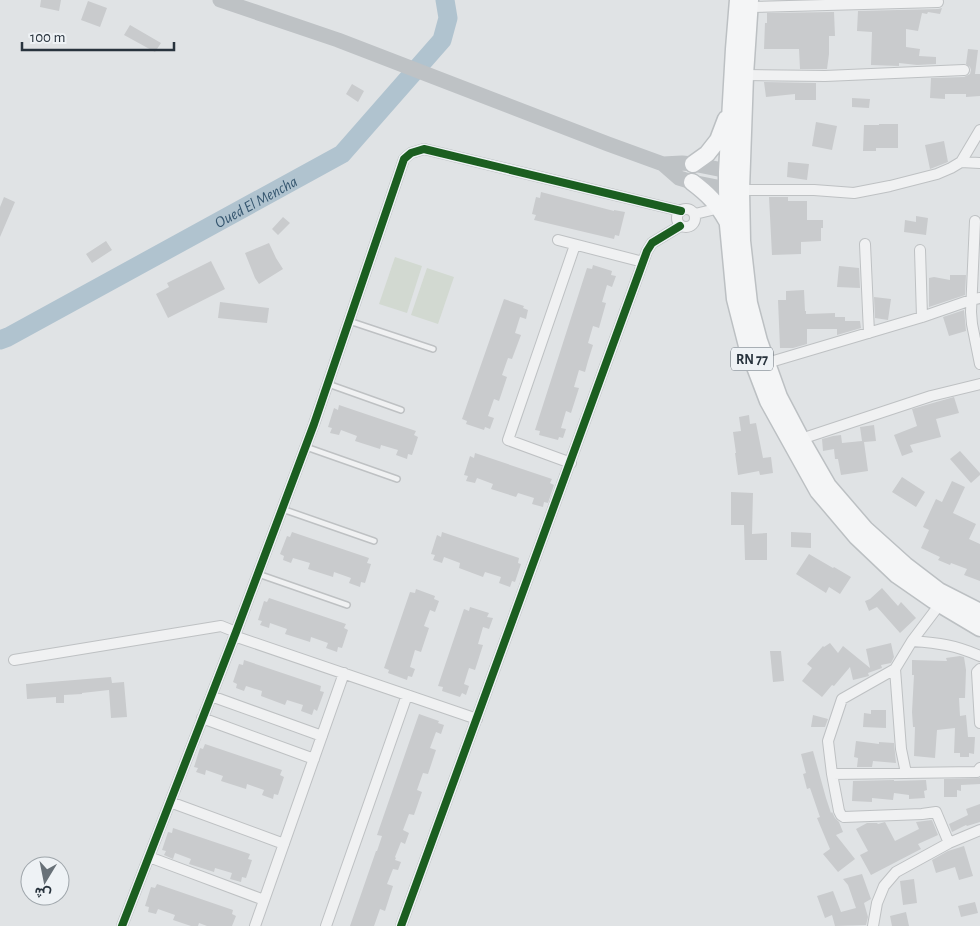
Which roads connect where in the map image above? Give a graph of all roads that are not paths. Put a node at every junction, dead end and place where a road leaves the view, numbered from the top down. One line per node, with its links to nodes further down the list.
1 (220, 0): 10 (main road)
2 (746, 2): 3 (street); 5 (main road, RN 77); 6 (main road, RN 77)
3 (938, 2)
4 (964, 70): 5 (street)
5 (745, 75): 12 (main road, RN 77)
6 (731, 108): 11 (main road); 12 (main road, RN 77)
7 (980, 130): 8 (street)
8 (960, 162): 9 (street); 12 (street)
9 (980, 163)
10 (663, 164): 11 (main road); 13 (main road)
11 (693, 164): 12 (main road)
12 (734, 181): 13 (main road); 18 (main road, RN 77); 30 (main road, RN 77)
13 (692, 182): 14 (main road)
14 (720, 208): 16 (street); 18 (main road)
15 (681, 210): 16 (street); 19 (street); 27 (street)
16 (695, 214): 19 (street)
17 (975, 221): 25 (street)
18 (728, 225): 42 (main road, RN 77)
19 (680, 226): 24 (street)
20 (558, 240): 21 (street)
21 (575, 244): 24 (street); 37 (street)
22 (865, 244): 28 (street)
23 (920, 250): 26 (street)
24 (643, 262): 37 (street)
25 (975, 299): 26 (street); 31 (street)
26 (922, 317): 28 (street)
27 (349, 321): 29 (lane); 32 (street)
28 (869, 333): 30 (street)
29 (433, 349)
30 (767, 363): 35 (main road, RN 77)
31 (980, 364)
32 (328, 384): 34 (lane); 36 (street)
33 (980, 384): 35 (street)
34 (401, 410)
35 (801, 439): 44 (main road, RN 77)
36 (305, 447): 38 (lane); 39 (street)
37 (571, 463): 56 (street)
38 (396, 479)
39 (282, 509): 40 (lane); 41 (street)
40 (374, 541)
41 (258, 574): 43 (lane); 46 (street)
42 (940, 604): 45 (main road, RN 77); 47 (street)
43 (347, 605)
44 (980, 612)
45 (980, 628)
46 (235, 634): 49 (street); 52 (street); 54 (street)
47 (912, 641): 48 (street); 50 (street)
48 (980, 656)
49 (14, 660)
50 (895, 669): 61 (street); 62 (street)
51 (980, 669): 57 (street)
52 (344, 674): 53 (street); 58 (street)
53 (407, 695): 56 (street); 71 (street)
54 (211, 696): 55 (street); 58 (street)
55 (202, 718): 59 (street); 63 (street)
56 (476, 719): 72 (street)
57 (980, 722)
58 (322, 736): 59 (street)
59 (314, 759): 66 (street)
60 (980, 768): 61 (street)
61 (906, 773): 62 (street)
62 (832, 774): 65 (street)
63 (170, 802): 66 (street); 67 (street)
64 (980, 830): 65 (street)
65 (949, 843): 73 (street)
66 (284, 844): 68 (street)
67 (149, 857): 68 (street); 69 (street)
68 (264, 900): 70 (street)
69 (122, 926)
70 (255, 926)
71 (326, 926)
72 (401, 926)
73 (872, 926)

